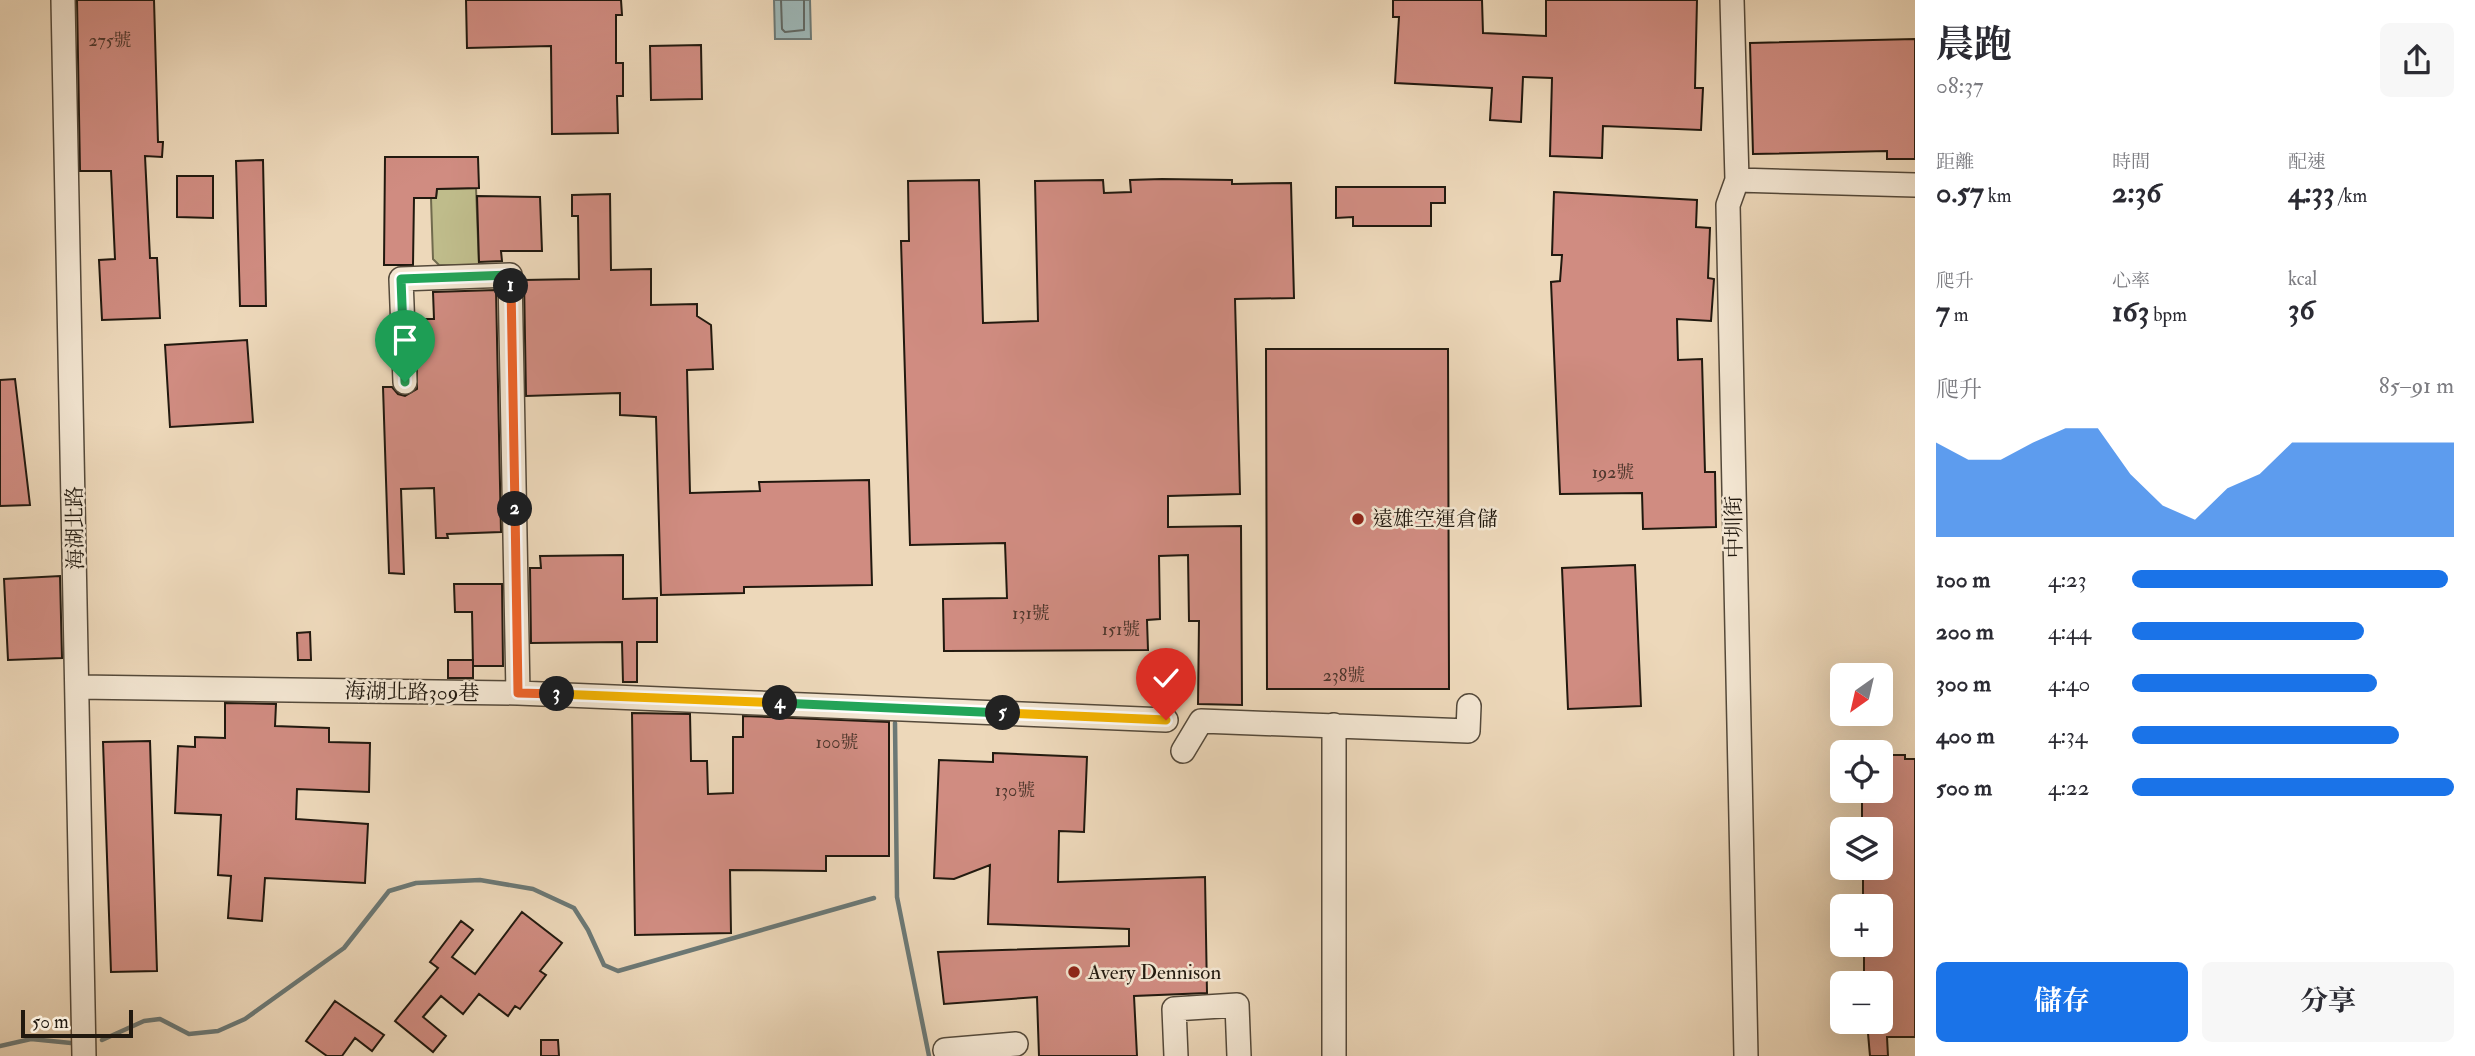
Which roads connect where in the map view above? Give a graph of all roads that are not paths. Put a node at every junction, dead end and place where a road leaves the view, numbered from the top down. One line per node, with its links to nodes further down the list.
1 (63, 0): 6 (street, 海湖北路)
2 (1732, 0): 3 (street, 中圳街)
3 (1737, 180): 4 (street); 19 (street, 中圳街)
4 (1915, 185)
5 (405, 382): 7 (street)
6 (78, 687): 7 (street, 海湖北路309巷); 15 (street, 海湖北路)
7 (518, 693): 9 (street, 海湖北路309巷)
8 (1469, 706): 10 (street)
9 (1166, 720)
10 (1334, 725): 11 (street); 18 (street)
11 (1183, 751)
12 (1016, 1044): 14 (street)
13 (945, 1050): 14 (street)
14 (978, 1052)
15 (84, 1056)
16 (1177, 1056): 17 (street)
17 (1239, 1056)
18 (1334, 1056)
19 (1746, 1056)

